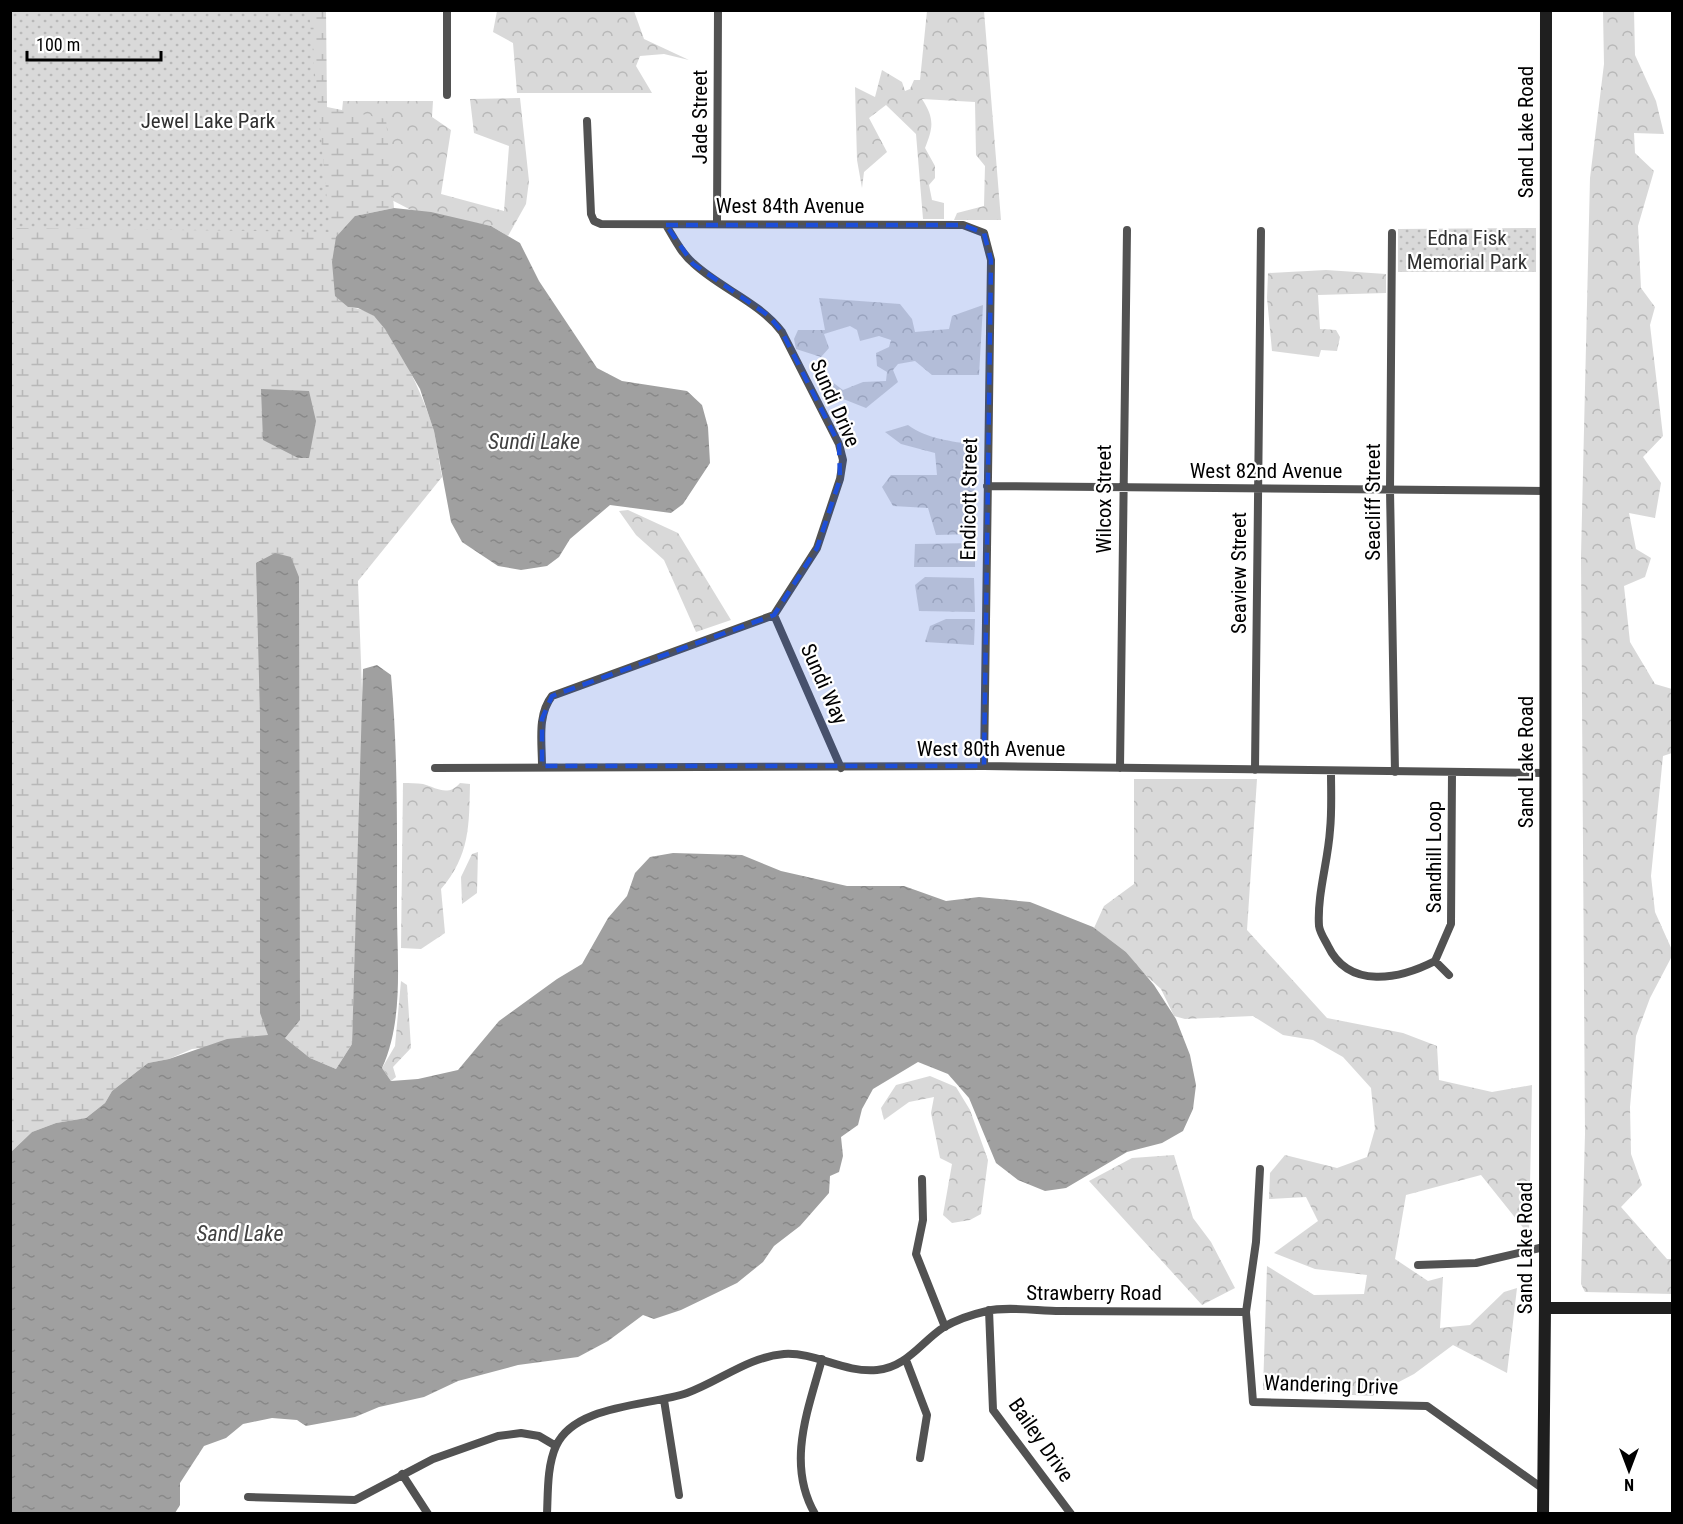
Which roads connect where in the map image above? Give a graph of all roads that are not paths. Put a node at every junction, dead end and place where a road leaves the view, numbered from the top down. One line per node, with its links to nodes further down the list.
1 (447, 10): 4 (street)
2 (718, 10): 6 (street, Jade Street)
3 (1546, 10): 16 (main road, Sand Lake Road)
4 (447, 95)
5 (587, 122): 7 (street, West 84th Avenue)
6 (717, 223): 7 (street, West 84th Avenue); 10 (street, West 84th Avenue)
7 (666, 225): 17 (street, Sundi Drive)
8 (1127, 230): 13 (street, Wilcox Street)
9 (1261, 231): 14 (street, Seaview Street)
10 (984, 233): 12 (street, Endicott Street)
11 (1392, 233): 15 (street, Seacliff Street)
12 (987, 486): 13 (street, West 82nd Avenue); 19 (street, Endicott Street)
13 (1123, 487): 14 (street, West 82nd Avenue); 22 (street, Wilcox Street)
14 (1257, 489): 15 (street, West 82nd Avenue); 23 (street, Seaview Street)
15 (1390, 490): 16 (street, West 82nd Avenue); 25 (street, Seacliff Street)
16 (1546, 491): 27 (main road, Sand Lake Road)
17 (774, 615): 18 (street); 21 (street, Sundi Way)
18 (542, 766): 20 (street, West 80th Avenue); 21 (street, West 80th Avenue)
19 (984, 766): 21 (street, West 80th Avenue); 22 (street, West 80th Avenue)
20 (435, 768)
21 (841, 768)
22 (1120, 768): 23 (street, West 80th Avenue)
23 (1256, 770): 24 (street, West 80th Avenue)
24 (1331, 771): 25 (street, West 80th Avenue); 28 (street)
25 (1395, 772): 26 (street, West 80th Avenue)
26 (1452, 772): 27 (street, West 80th Avenue); 28 (street, Sandhill Loop)
27 (1546, 773): 32 (main road, Sand Lake Road)
28 (1436, 961): 29 (street)
29 (1449, 975)
30 (1260, 1169): 37 (street, Wandering Drive)
31 (922, 1179): 38 (street)
32 (1544, 1247): 33 (street); 34 (main road, Sand Lake Road)
33 (1418, 1265)
34 (1545, 1308): 35 (main road); 45 (main road, Sand Lake Road)
35 (1672, 1308)
36 (989, 1311): 37 (street, Strawberry Road); 38 (street, Strawberry Road); 51 (street, Bailey Drive)
37 (1246, 1312): 45 (street, Wandering Drive)
38 (945, 1327): 40 (street)
39 (822, 1359): 40 (street); 41 (street); 50 (street)
40 (906, 1360): 43 (street)
41 (664, 1400): 42 (street); 46 (street)
42 (556, 1446): 44 (street); 49 (street)
43 (920, 1458)
44 (402, 1474): 47 (street); 48 (street)
45 (1542, 1488): 52 (main road, Sand Lake Road)
46 (680, 1495)
47 (248, 1497)
48 (428, 1514)
49 (547, 1514)
50 (815, 1514)
51 (1071, 1514)
52 (1543, 1514)

